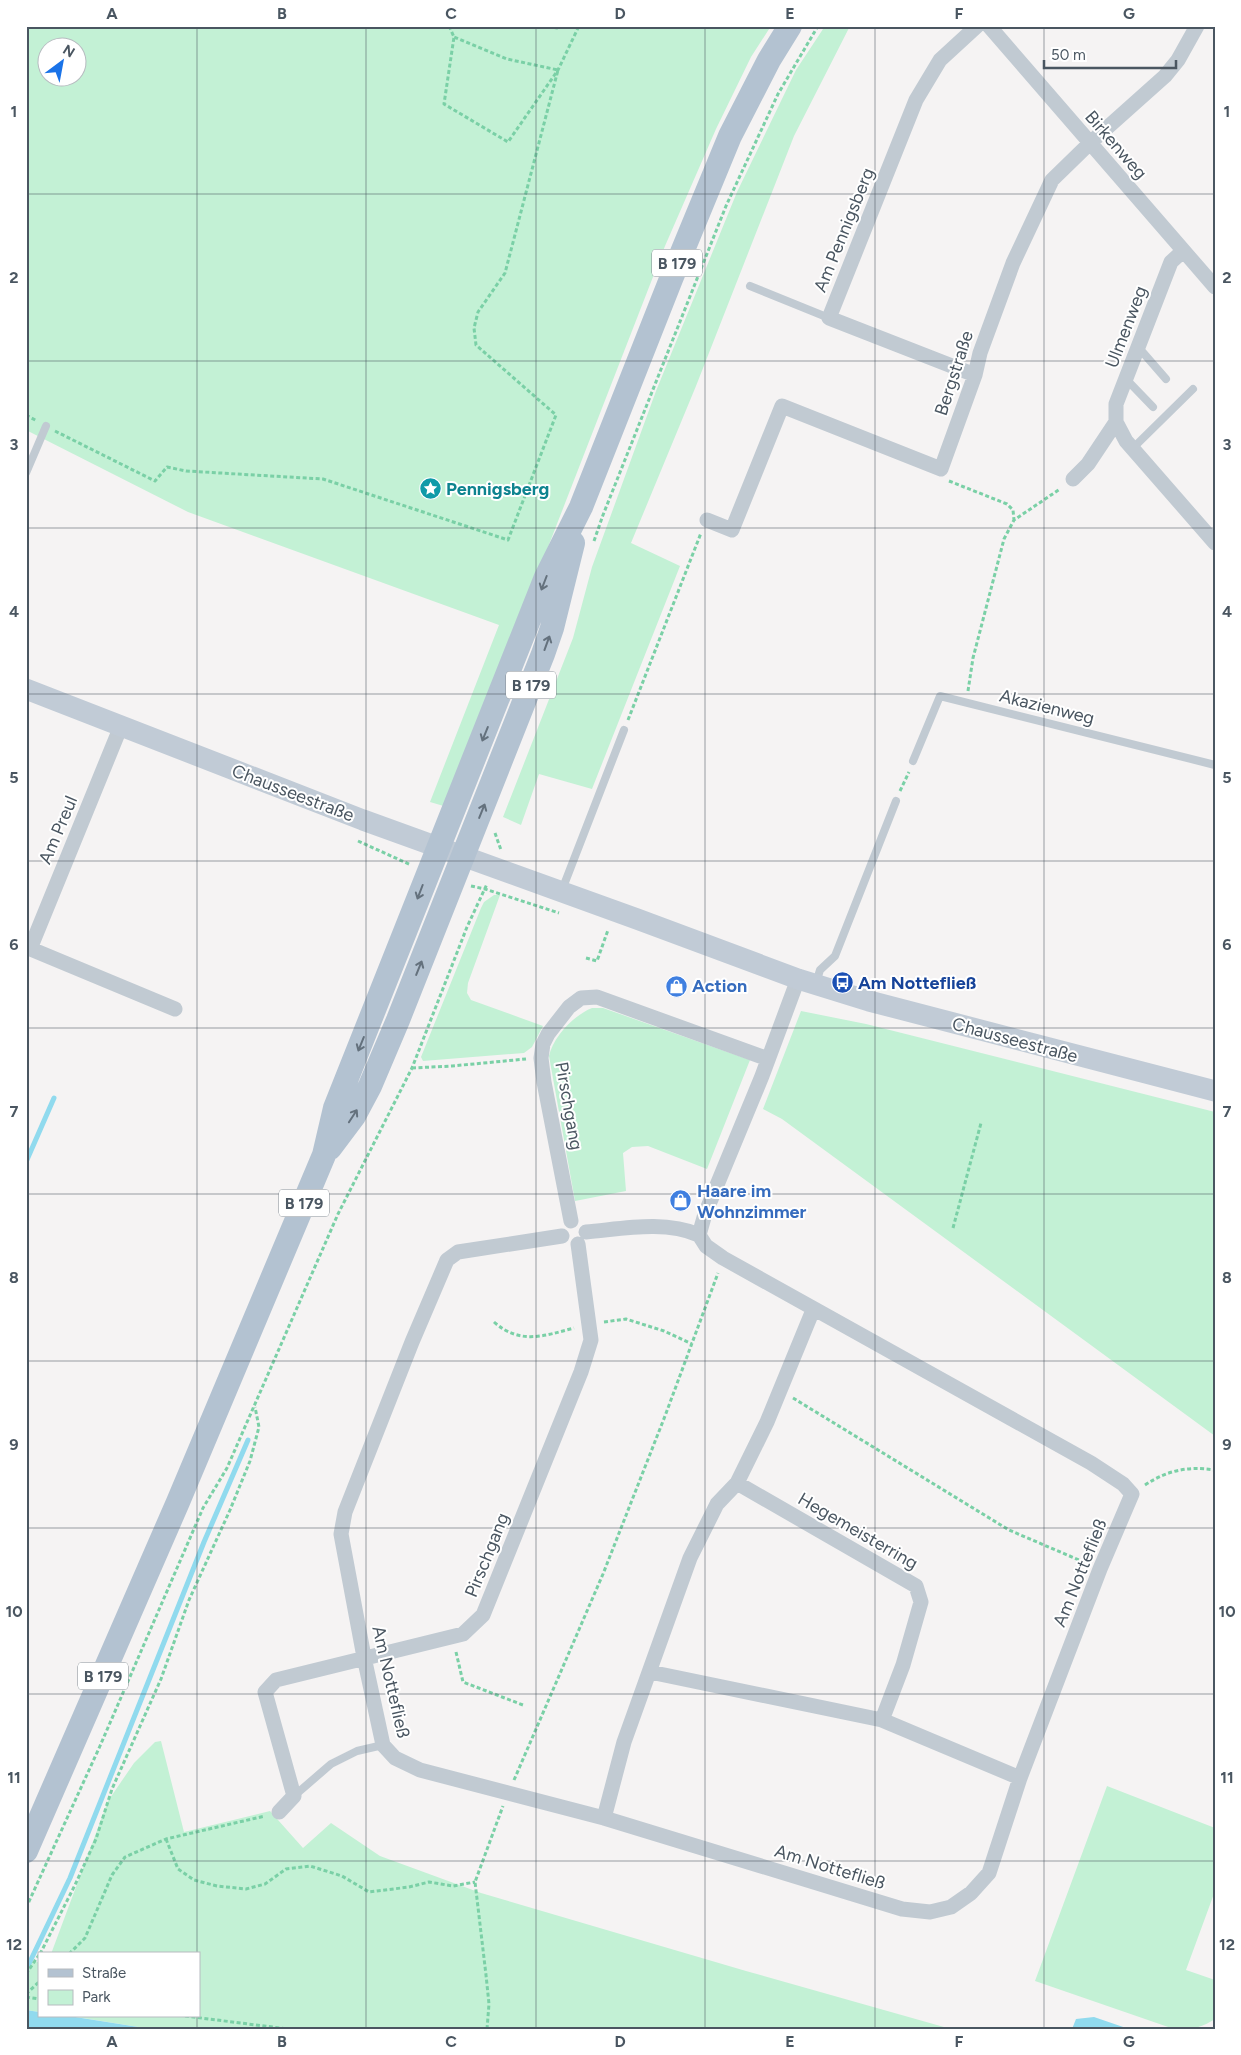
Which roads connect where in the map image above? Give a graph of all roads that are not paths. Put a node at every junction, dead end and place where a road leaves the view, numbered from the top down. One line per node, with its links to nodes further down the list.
1 (790, 26): 21 (main road, B 179)
2 (978, 26): 9 (street, Am Pennigsberg)
3 (989, 26): 5 (street, Birkenweg)
4 (1197, 26): 5 (street, Bergstraße)
5 (1090, 143): 6 (street, Birkenweg); 11 (street, Bergstraße)
6 (1183, 251): 8 (street, Birkenweg); 10 (street, Ulmenweg)
7 (750, 286): 9 (lane)
8 (1215, 287)
9 (829, 318): 11 (street, Am Pennigsberg)
10 (1139, 348): 12 (street, Ulmenweg); 13 (lane)
11 (975, 375): 22 (street, Bergstraße)
12 (1126, 379): 15 (lane); 16 (street, Ulmenweg)
13 (1166, 380)
14 (1193, 389): 18 (lane)
15 (1153, 407)
16 (1116, 422): 18 (street); 20 (street, Ulmenweg)
17 (46, 426): 19 (lane)
18 (1132, 449): 23 (street)
19 (26, 473)
20 (1073, 479)
21 (581, 507): 30 (main road, B 179, one-way to 30); 31 (main road, B 179, one-way to 21)
22 (706, 520)
23 (1215, 543)
24 (26, 689): 25 (main road, Chausseestraße)
25 (121, 726): 30 (main road, Chausseestraße); 33 (street, Am Preul)
26 (624, 730): 32 (lane)
27 (913, 761): 28 (lane, Akazienweg)
28 (1215, 766)
29 (896, 801): 34 (lane)
30 (438, 847): 31 (main road, Chausseestraße); 38 (main road, B 179, one-way to 38)
31 (464, 856): 32 (main road, Chausseestraße); 38 (main road, B 179, one-way to 31)
32 (561, 892): 34 (main road, Chausseestraße)
33 (28, 948): 35 (street, Am Preul)
34 (806, 982): 36 (street); 37 (main road, Chausseestraße)
35 (175, 1009)
36 (768, 1059): 39 (street, Pirschgang); 40 (street)
37 (1215, 1092)
38 (324, 1155): 53 (main road, B 179)
39 (571, 1221): 41 (street); 42 (street)
40 (699, 1235): 42 (street); 43 (street)
41 (562, 1236): 42 (street); 45 (street, Am Nottefließ)
42 (582, 1238): 45 (street, Pirschgang)
43 (813, 1310): 44 (street); 49 (street, Am Nottefließ)
44 (737, 1483): 46 (street); 47 (street, Hegemeisterring)
45 (364, 1658): 48 (street, Am Nottefließ); 50 (street, Pirschgang)
46 (650, 1672): 47 (street); 52 (street)
47 (882, 1720): 49 (street)
48 (383, 1745): 50 (lane); 52 (street, Am Nottefließ)
49 (1020, 1778): 52 (street, Am Nottefließ)
50 (294, 1796): 51 (street)
51 (279, 1812)
52 (604, 1818)
53 (26, 1850)

